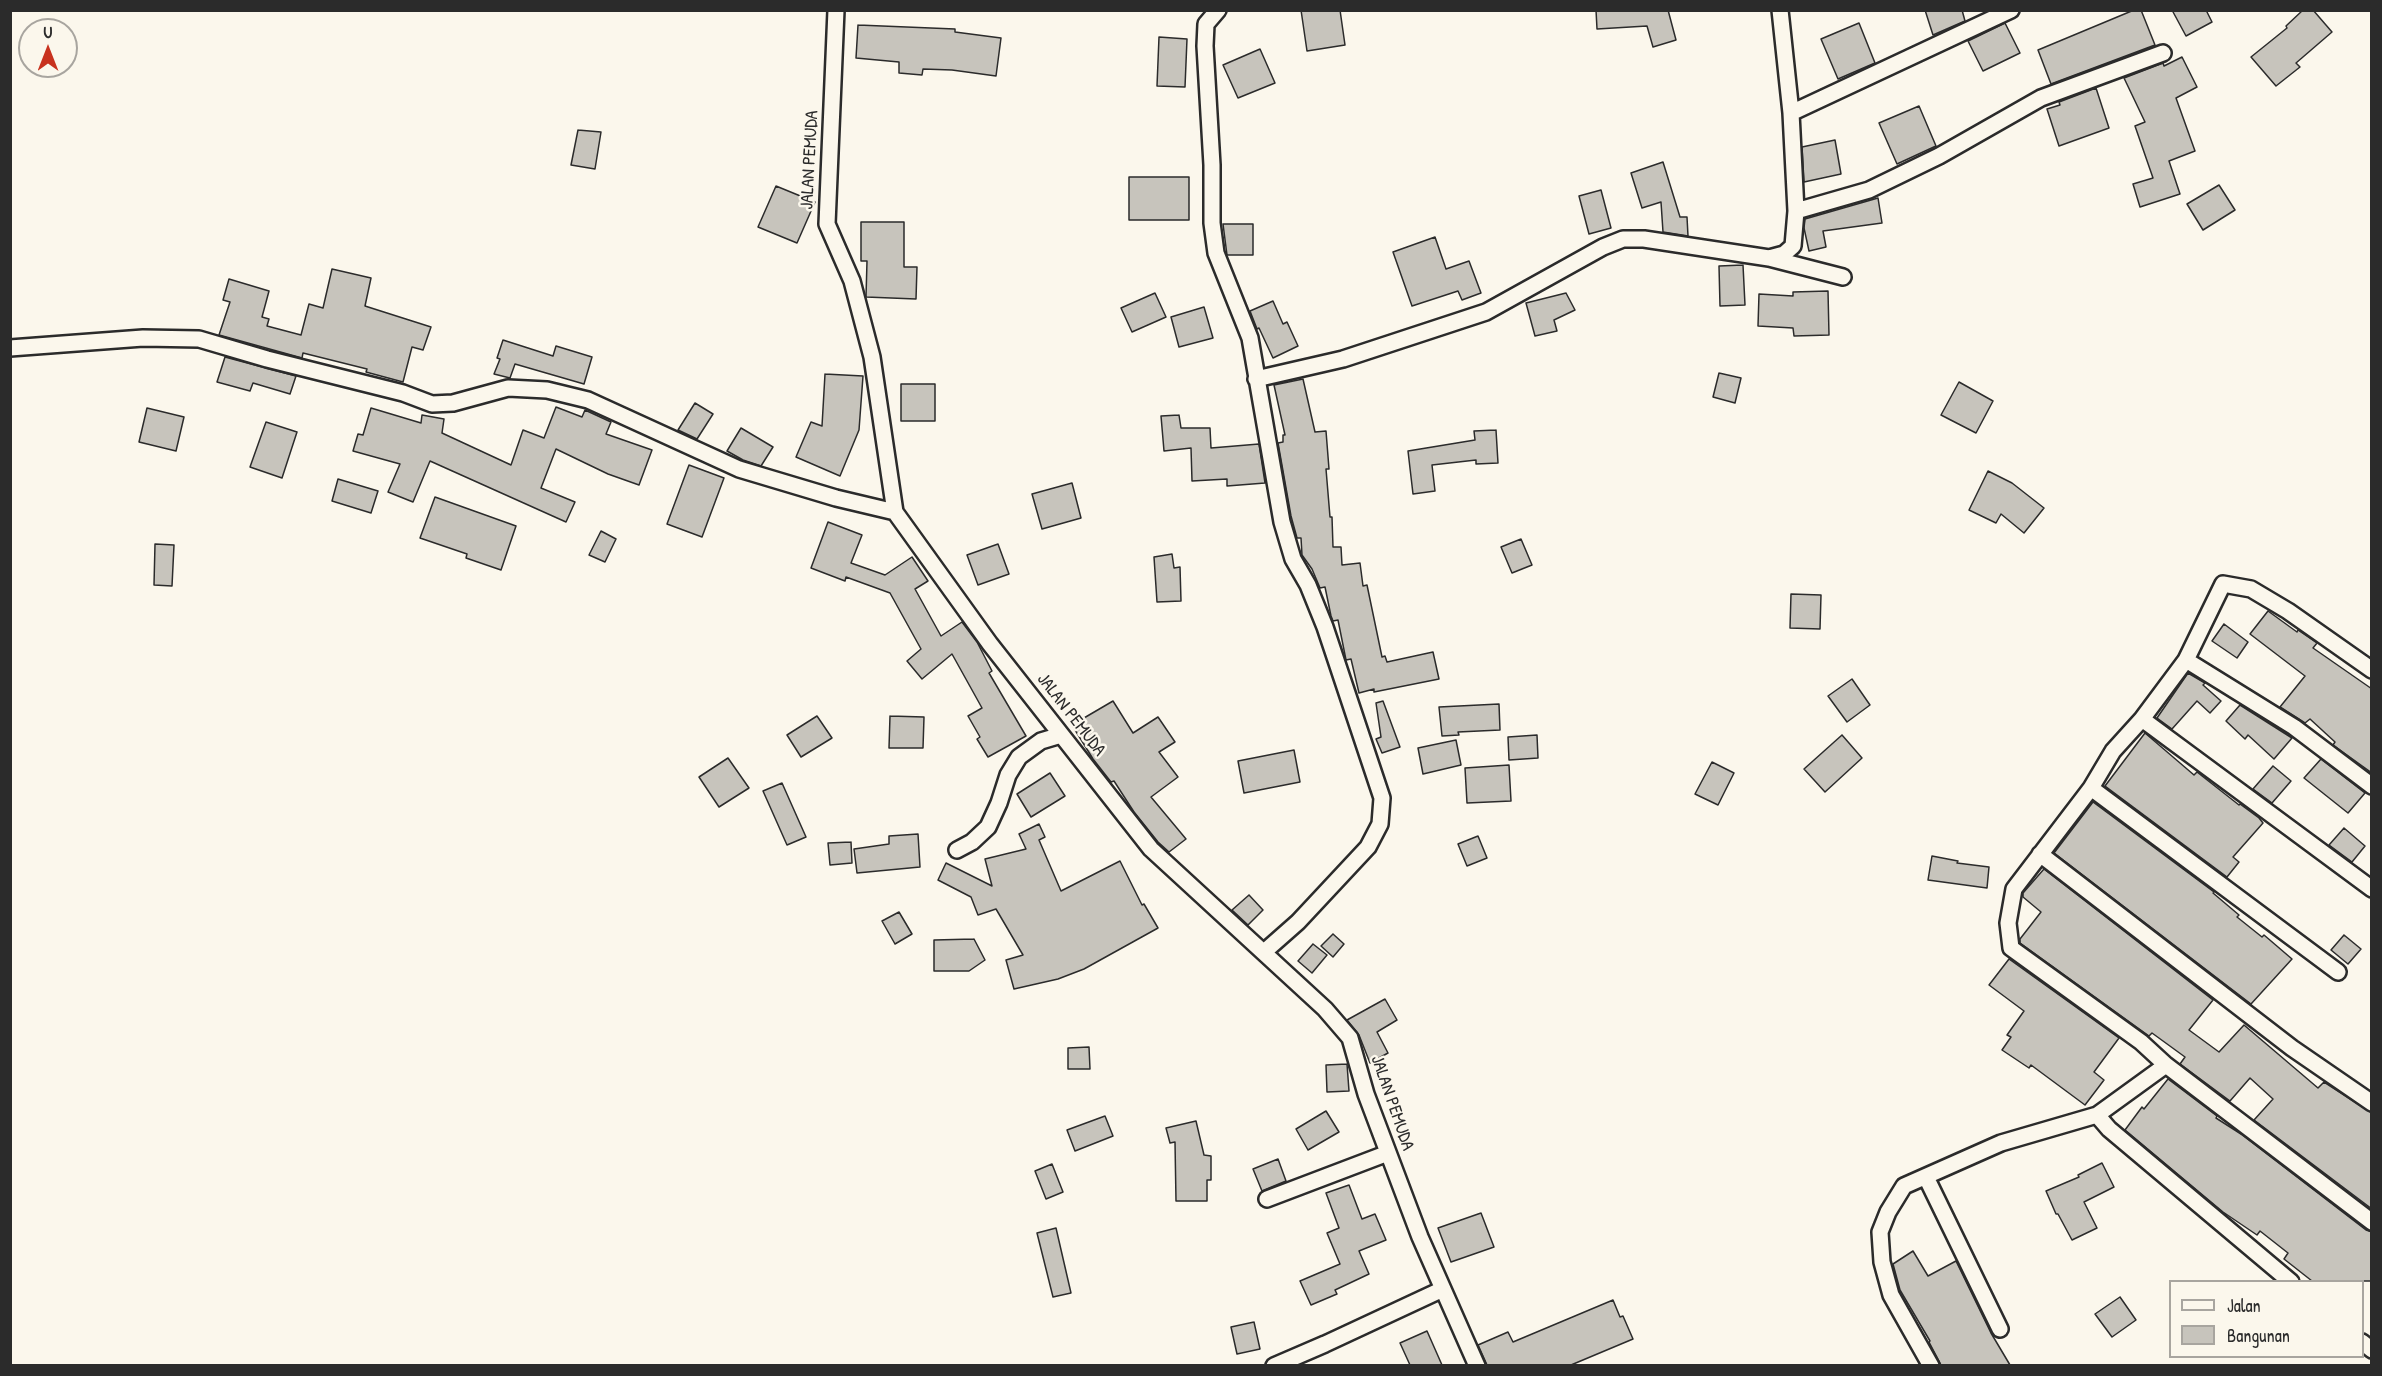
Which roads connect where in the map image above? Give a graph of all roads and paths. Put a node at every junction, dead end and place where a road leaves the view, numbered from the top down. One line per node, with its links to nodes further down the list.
1 (836, 10): 12 (street, JALAN PEMUDA)
2 (1218, 10): 11 (street)
3 (1780, 10): 6 (street)
4 (2011, 10): 6 (street)
5 (2163, 53): 7 (street)
6 (1791, 113): 7 (street)
7 (1796, 211): 8 (street)
8 (1769, 258): 9 (street); 11 (street)
9 (1843, 277)
10 (10, 348): 12 (street)
11 (1256, 379): 22 (street)
12 (895, 512): 16 (street, JALAN PEMUDA)
13 (2186, 660): 14 (street); 15 (street); 17 (street)
14 (2372, 670)
15 (2142, 719): 18 (street); 21 (street)
16 (1061, 735): 19 (street); 22 (street, JALAN PEMUDA)
17 (2372, 786)
18 (2091, 788): 20 (street); 23 (street)
19 (957, 850)
20 (2040, 854): 24 (street); 25 (street)
21 (2372, 889)
22 (1264, 952): 27 (street, JALAN PEMUDA)
23 (2338, 972)
24 (2166, 1065): 26 (street); 30 (street)
25 (2372, 1104)
26 (2097, 1115): 28 (street); 31 (street)
27 (1388, 1153): 29 (street); 32 (street, JALAN PEMUDA)
28 (1926, 1177): 33 (street); 36 (street)
29 (1267, 1199)
30 (2372, 1222)
31 (2289, 1280)
32 (1443, 1289): 34 (street); 35 (street, JALAN PEMUDA)
33 (2000, 1329)
34 (1274, 1365)
35 (1477, 1365)
36 (1932, 1365)

